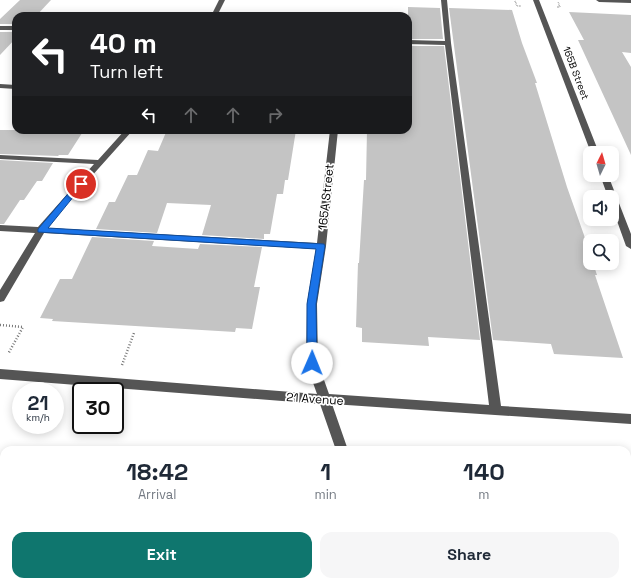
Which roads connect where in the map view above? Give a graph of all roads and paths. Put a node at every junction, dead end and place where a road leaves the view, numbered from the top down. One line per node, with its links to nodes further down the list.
1 (222, 0): 6 (street)
2 (444, 0): 10 (street)
3 (536, 0): 15 (street, 165B Street)
4 (599, 0): 5 (street)
5 (630, 2)
6 (216, 12)
7 (0, 28): 8 (street)
8 (12, 28)
9 (412, 42): 10 (street)
10 (448, 43): 32 (street)
11 (0, 86): 12 (street)
12 (12, 87)
13 (125, 134): 17 (street)
14 (334, 134): 21 (street, 165A Street)
15 (592, 146)
16 (0, 157): 17 (street)
17 (100, 162): 20 (street)
18 (607, 182): 22 (street)
19 (0, 228): 20 (street)
20 (41, 230): 21 (street); 23 (street)
21 (321, 246): 31 (street, 165A Street)
22 (631, 246)
23 (0, 298)
24 (0, 325): 26 (path)
25 (134, 333): 29 (path)
26 (8, 354)
27 (0, 374): 28 (street, 21 Avenue)
28 (102, 382)
29 (115, 382)
30 (124, 384): 31 (street, 21 Avenue)
31 (324, 400): 32 (street, 21 Avenue); 34 (street, 165A Street)
32 (496, 411): 33 (street, 21 Avenue)
33 (631, 419)
34 (341, 446)

